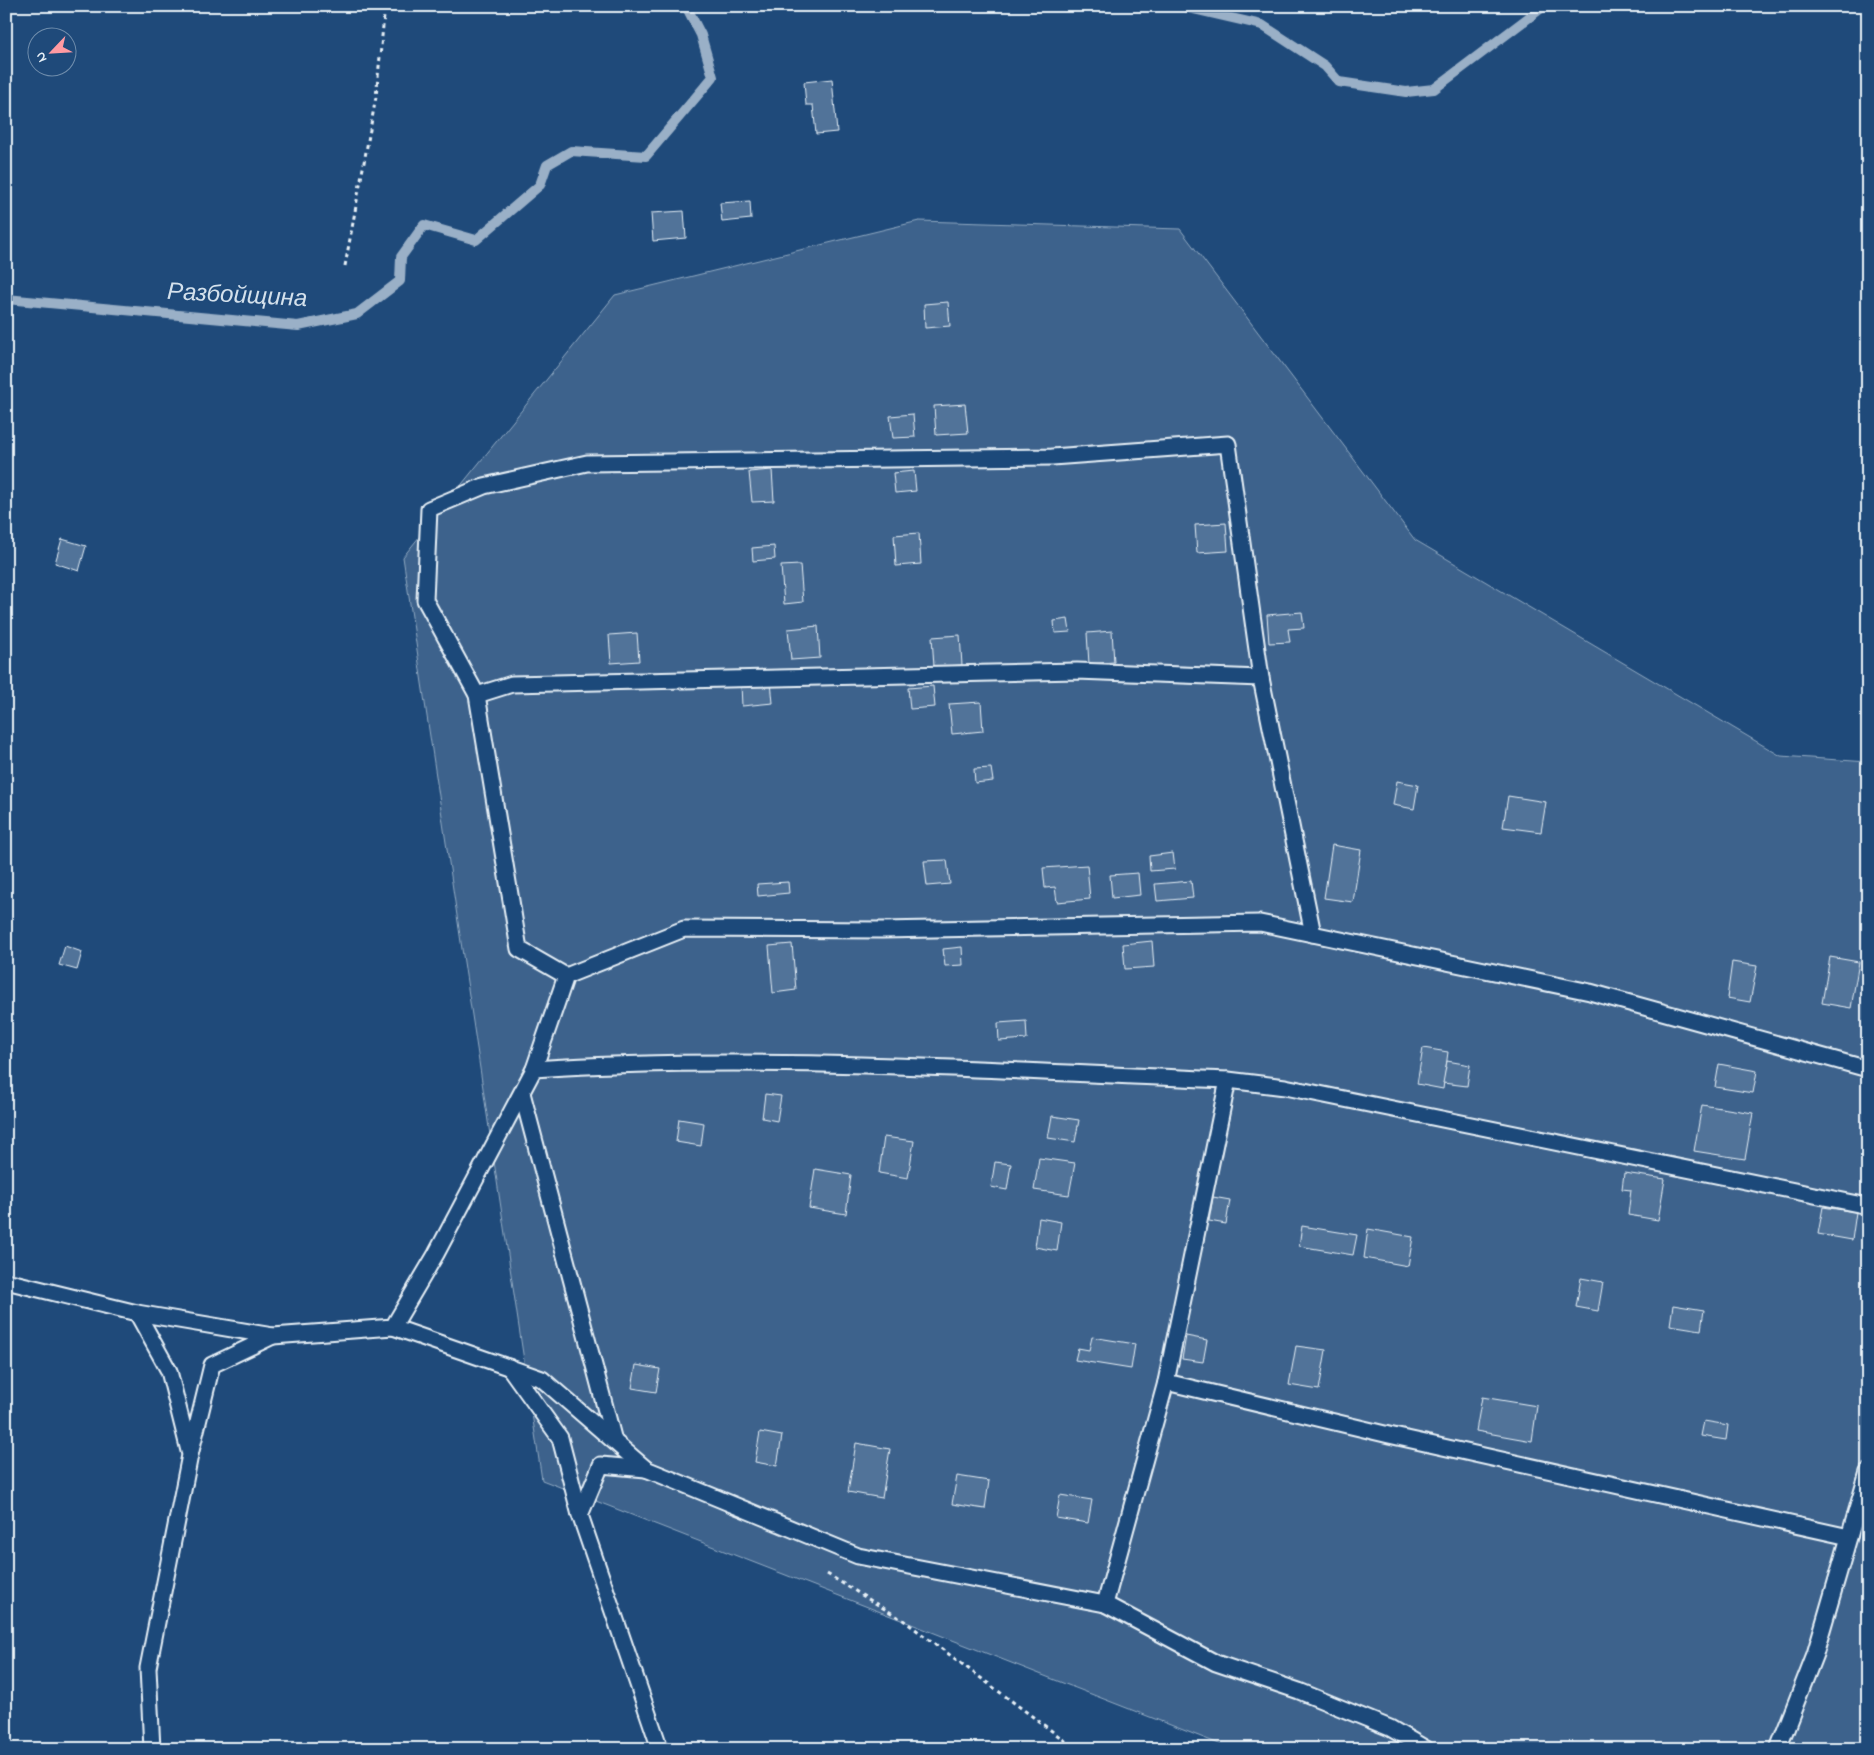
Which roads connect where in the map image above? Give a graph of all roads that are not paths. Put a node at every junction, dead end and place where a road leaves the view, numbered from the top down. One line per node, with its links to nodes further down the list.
1 (1262, 678): 2 (lane); 2 (lane); 3 (lane)
2 (477, 695): 4 (lane)
3 (1313, 934): 4 (lane); 6 (lane)
4 (566, 976): 5 (lane)
5 (534, 1069): 7 (lane); 8 (lane)
6 (1868, 1070)
7 (1228, 1080): 9 (lane); 15 (lane)
8 (522, 1093): 12 (lane); 16 (lane)
9 (1868, 1206)
10 (6, 1281): 11 (lane)
11 (137, 1313): 13 (lane); 17 (lane)
12 (393, 1327): 13 (lane); 14 (lane)
13 (273, 1336): 17 (lane)
14 (509, 1368): 16 (lane); 20 (lane)
15 (1166, 1382): 21 (lane); 22 (lane)
16 (614, 1441): 18 (lane)
17 (190, 1454): 24 (lane)
18 (646, 1469): 20 (lane); 22 (lane)
19 (1868, 1472): 21 (lane)
20 (580, 1515): 23 (lane)
21 (1849, 1537): 26 (lane)
22 (1104, 1604): 25 (lane)
23 (659, 1746)
24 (152, 1749)
25 (1426, 1749)
26 (1778, 1749)

